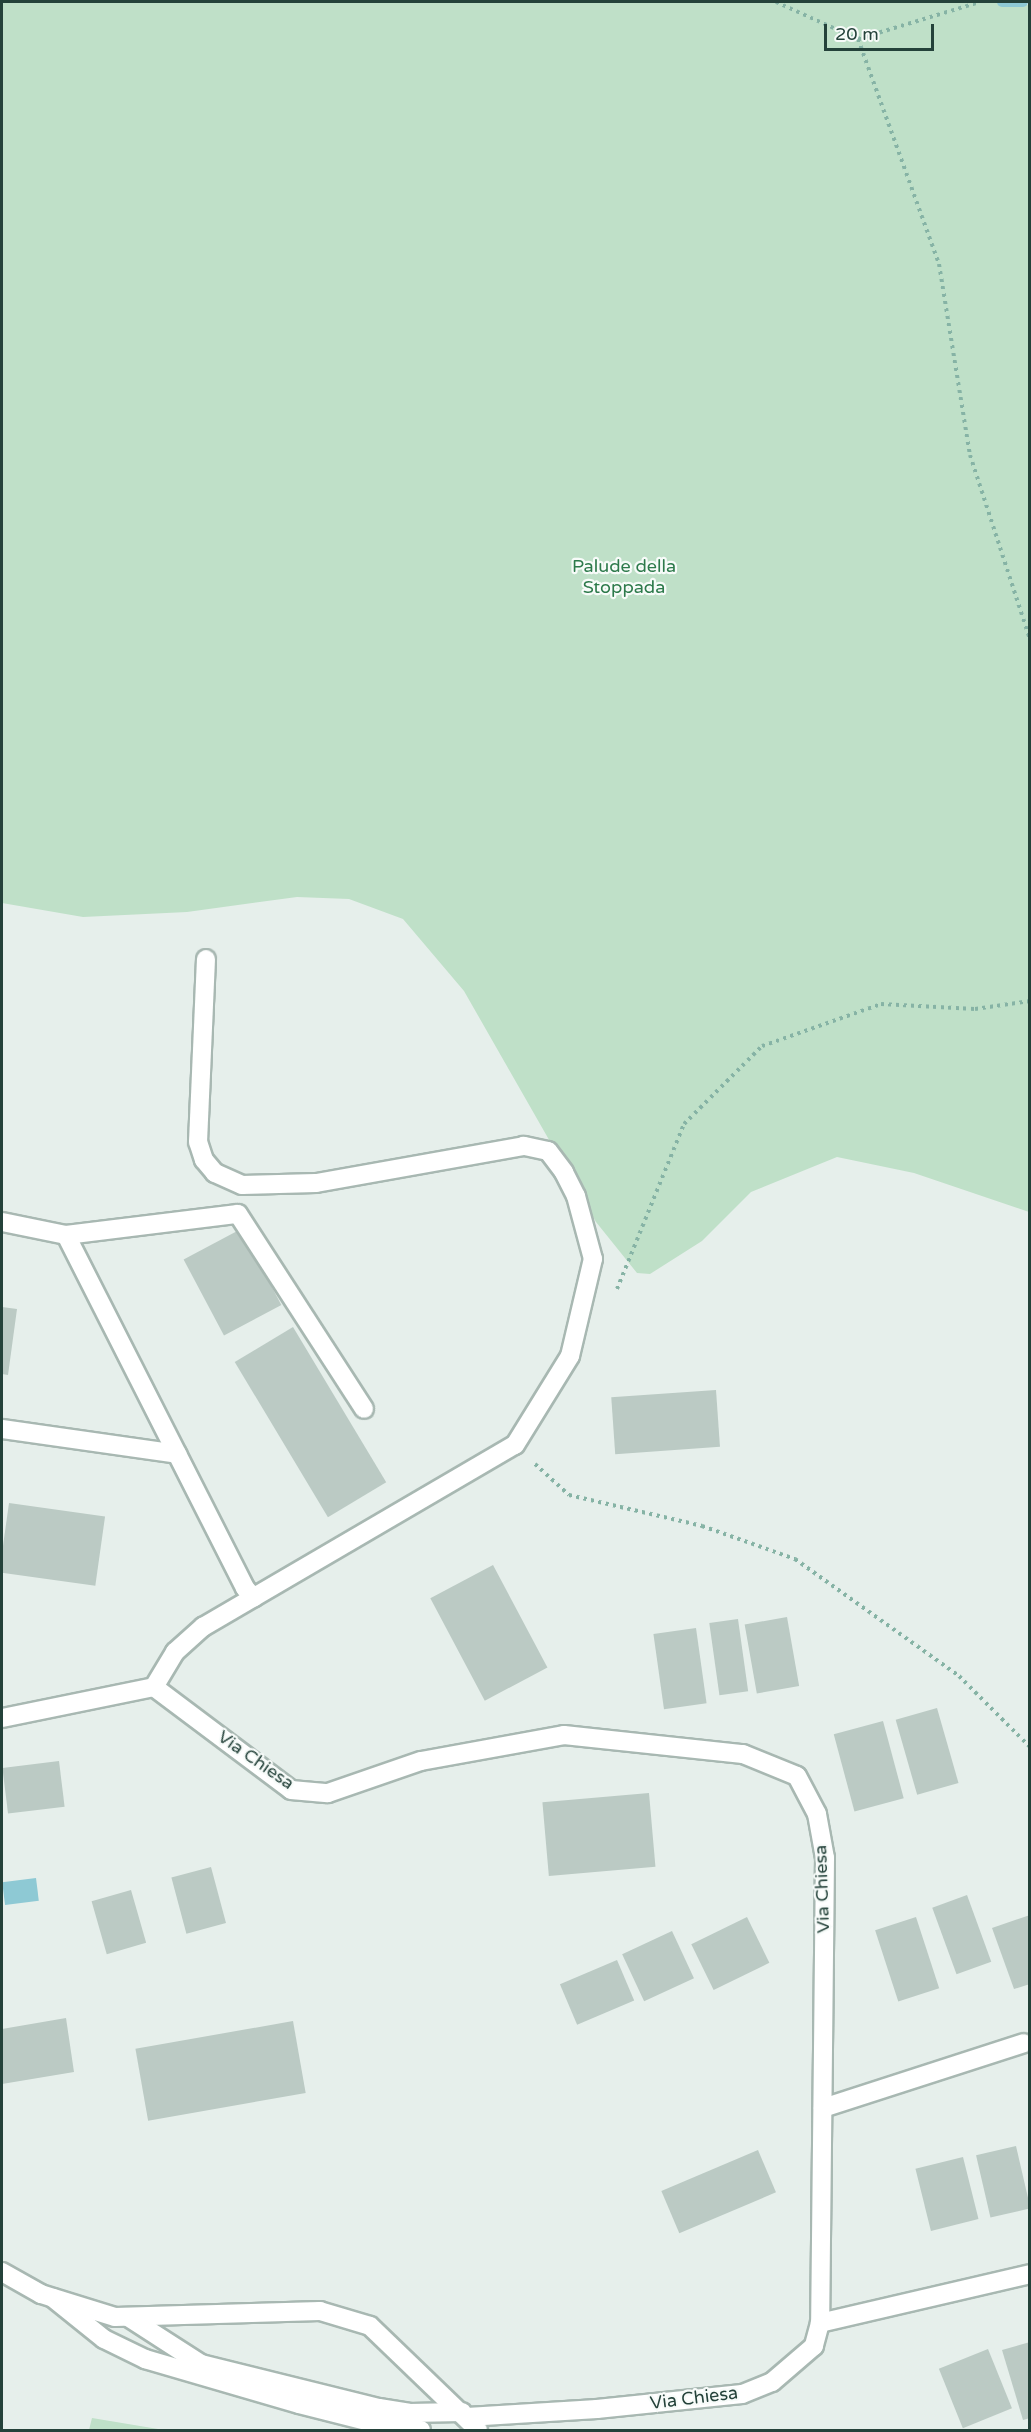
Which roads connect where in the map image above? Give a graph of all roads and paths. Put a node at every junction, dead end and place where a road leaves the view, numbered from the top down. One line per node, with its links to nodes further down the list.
1 (776, 2): 3 (path)
2 (980, 2): 3 (path)
3 (858, 39): 4 (path)
4 (1029, 640)
5 (206, 959): 12 (street)
6 (1029, 1001): 9 (path)
7 (2, 1222): 8 (street)
8 (66, 1236): 10 (street); 13 (street)
9 (613, 1299)
10 (364, 1409)
11 (2, 1429): 13 (street)
12 (515, 1445): 14 (street); 17 (path)
13 (177, 1455): 14 (street)
14 (254, 1598): 15 (street)
15 (154, 1686): 16 (street); 19 (street, Via Chiesa)
16 (2, 1718)
17 (1029, 1747)
18 (1024, 2043): 19 (street)
19 (823, 2108): 24 (street, Via Chiesa)
20 (2, 2272): 22 (street)
21 (1029, 2274): 24 (street)
22 (52, 2297): 23 (street); 26 (street)
23 (128, 2317): 25 (street, Via Chiesa); 25 (street)
24 (820, 2323): 25 (street, Via Chiesa)
25 (469, 2420)
26 (421, 2430)

